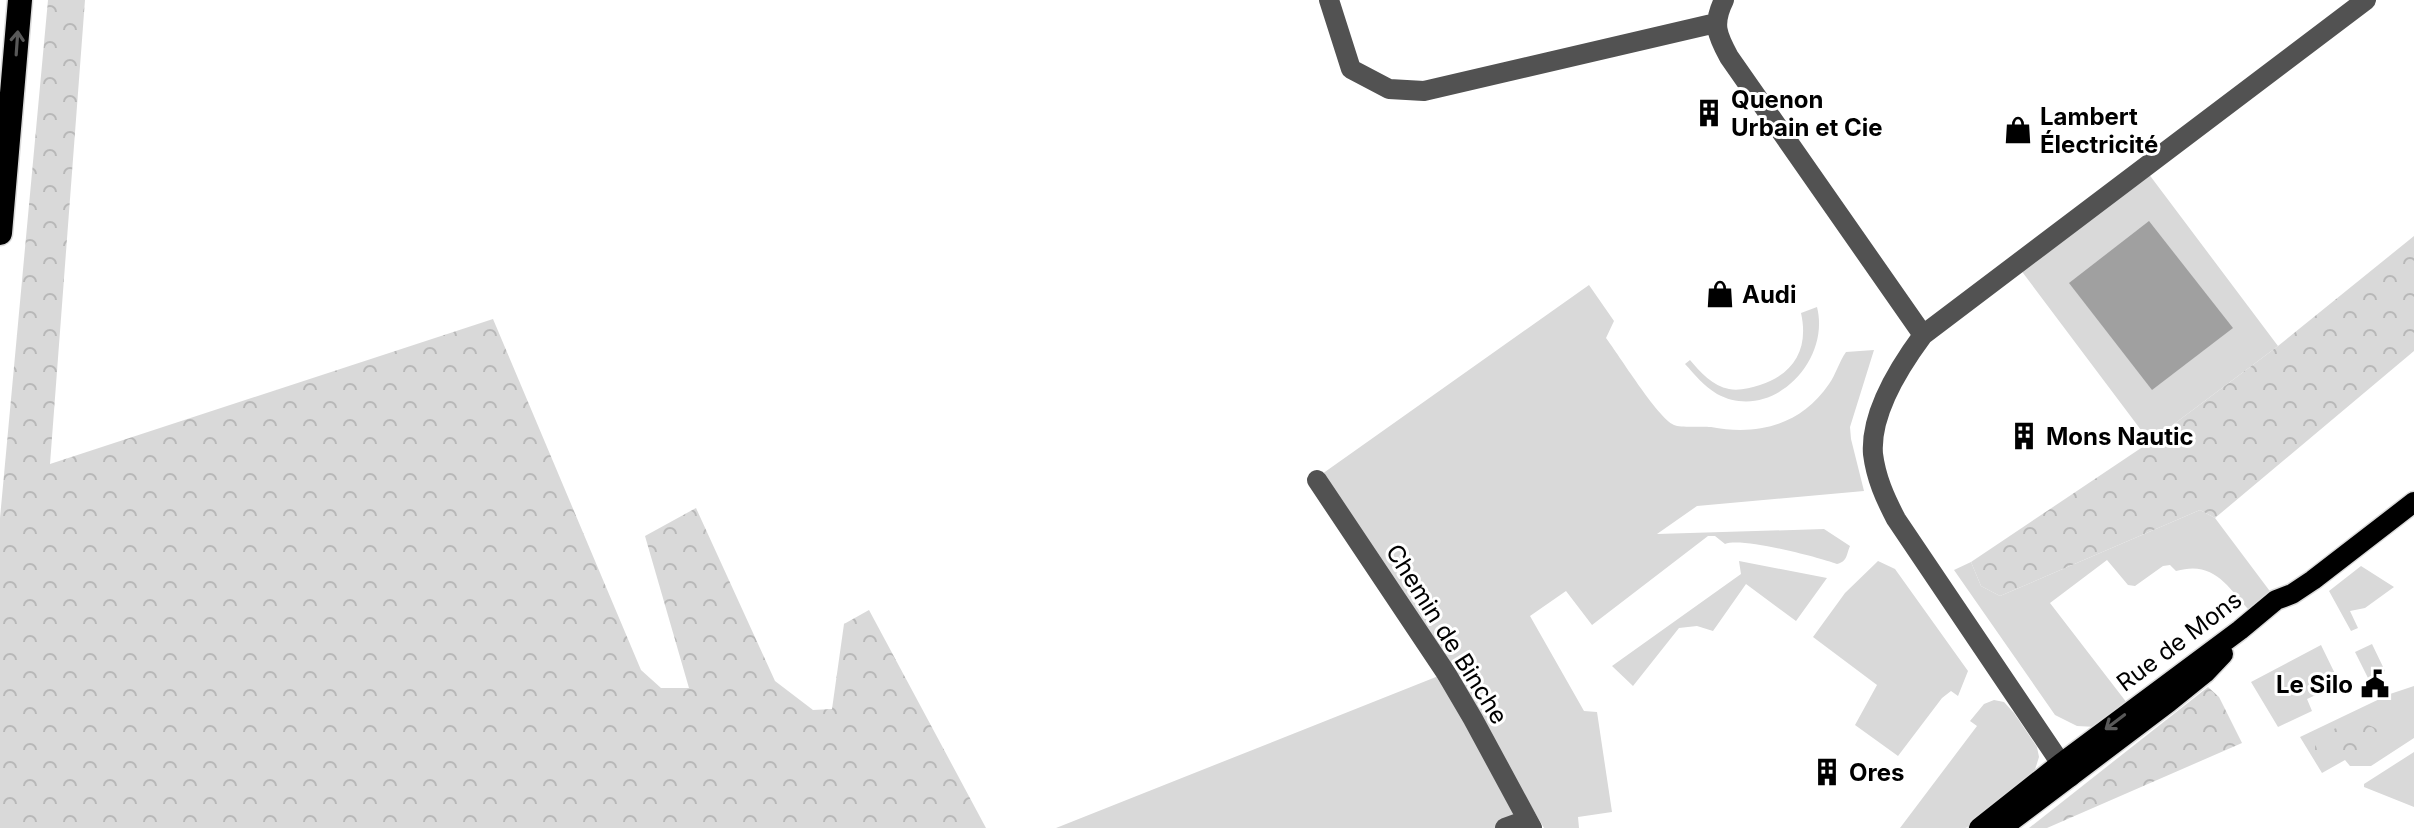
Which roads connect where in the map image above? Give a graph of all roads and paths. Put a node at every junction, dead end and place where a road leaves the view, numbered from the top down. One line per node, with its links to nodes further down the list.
1 (20, 0): 6 (highway, one-way to 1)
2 (1329, 0): 5 (street)
3 (1724, 0): 5 (street)
4 (2366, 0): 7 (street)
5 (1716, 23): 7 (street)
6 (0, 233)
7 (1923, 335): 10 (street)
8 (1317, 480): 11 (street, Chemin de Binche)
9 (2414, 502): 10 (main road, Rue de Mons)
10 (2065, 770): 13 (main road, Rue de Mons); 14 (main road)
11 (1529, 824): 12 (street, Chemin de Binche)
12 (1505, 828)
13 (1979, 828)
14 (2002, 828)

